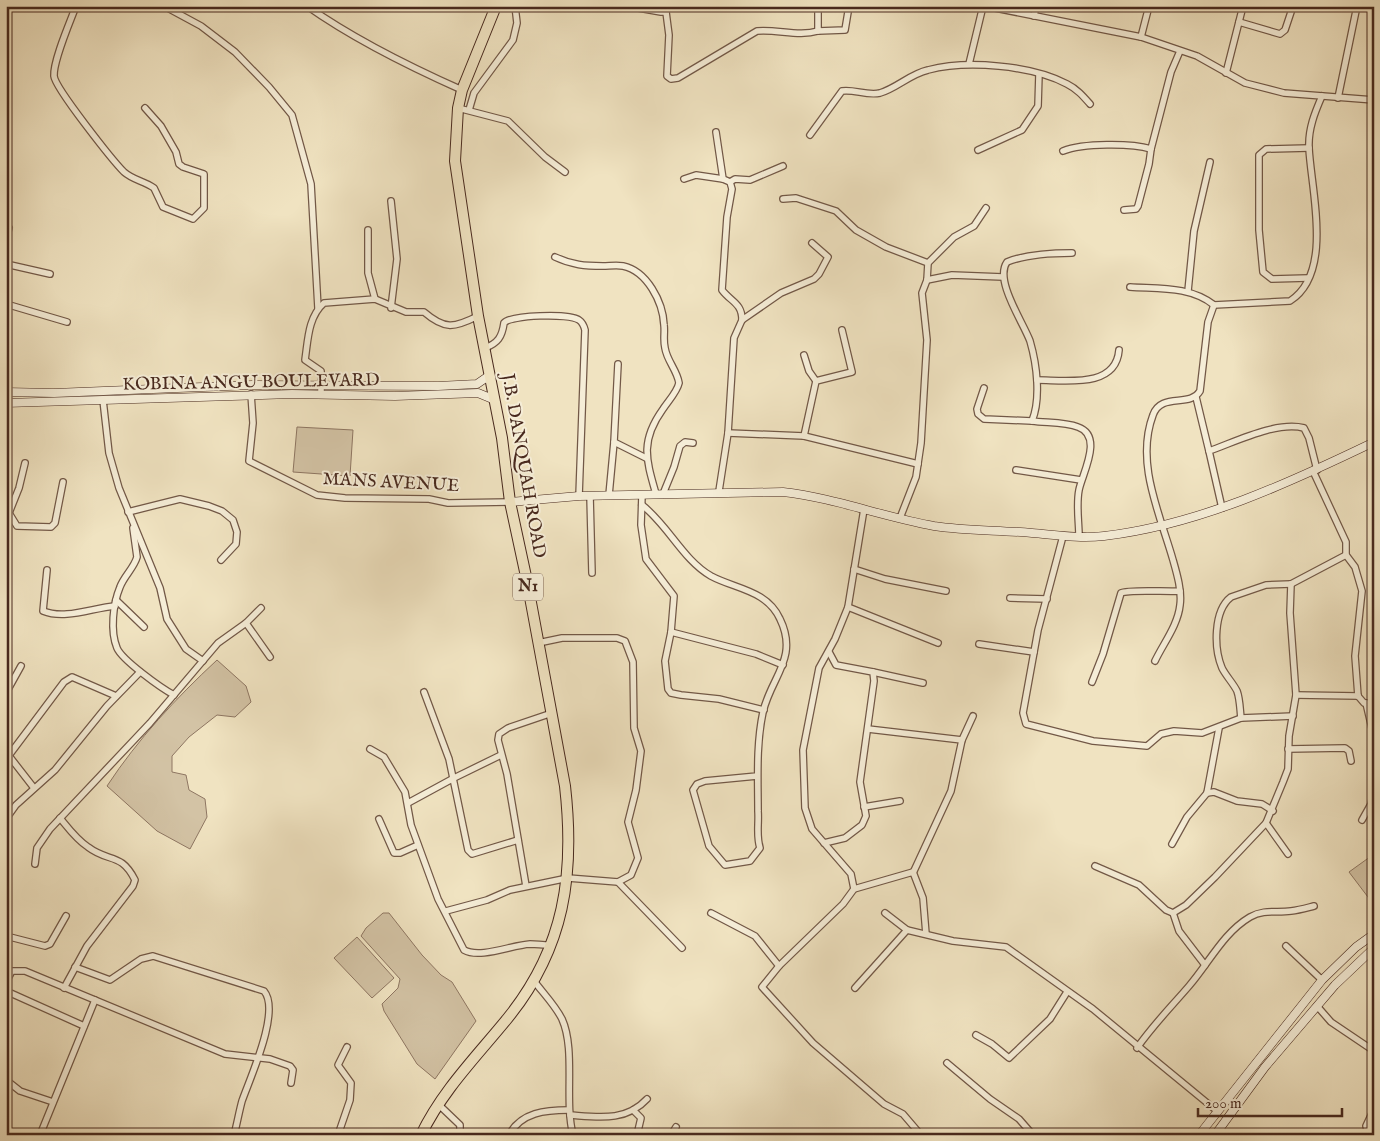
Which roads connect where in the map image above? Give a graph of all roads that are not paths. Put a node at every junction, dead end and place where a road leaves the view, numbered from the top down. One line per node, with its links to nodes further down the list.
1 (76, 6): 31 (street)
2 (164, 6): 67 (street)
3 (307, 6): 26 (street)
4 (496, 6): 26 (highway, J.B. DANQUAH ROAD / N1)
5 (515, 6): 33 (street)
6 (627, 6): 17 (street)
7 (818, 6): 20 (street)
8 (849, 6): 20 (street)
9 (984, 6): 18 (street); 23 (street)
10 (1036, 6): 18 (street)
11 (1149, 6): 21 (street)
12 (1173, 6): 16 (street)
13 (1243, 6): 19 (street)
14 (1293, 6): 19 (street)
15 (1357, 6): 28 (street)
16 (1180, 8)
17 (666, 9): 20 (street)
18 (1034, 16): 21 (street)
19 (1239, 22): 24 (street)
20 (818, 31)
21 (1141, 37): 22 (street)
22 (1180, 51): 24 (street); 36 (street)
23 (969, 64): 25 (street); 35 (street)
24 (1226, 73): 27 (street)
25 (1039, 74): 30 (street); 38 (street)
26 (462, 90): 32 (highway, J.B. DANQUAH ROAD / N1)
27 (1322, 96): 28 (street); 37 (street)
28 (1338, 98): 29 (street)
29 (1374, 100)
30 (1090, 104)
31 (146, 108)
32 (458, 108): 33 (street); 69 (highway, J.B. DANQUAH ROAD / N1)
33 (469, 110): 42 (street)
34 (716, 132): 44 (street)
35 (810, 135)
36 (1151, 148): 39 (street); 49 (street)
37 (1309, 148): 60 (street); 60 (street)
38 (978, 150)
39 (1064, 151)
40 (1210, 162): 63 (street)
41 (783, 166): 45 (street)
42 (565, 172)
43 (684, 179): 44 (street)
44 (723, 179): 45 (street)
45 (730, 182): 70 (street)
46 (783, 199): 56 (street)
47 (391, 201): 68 (street)
48 (986, 208): 56 (street)
49 (1124, 210)
50 (9, 228): 52 (street)
51 (368, 230): 64 (street)
52 (6, 238)
53 (812, 243): 70 (street)
54 (1072, 253): 59 (street)
55 (555, 258): 99 (street)
56 (928, 262): 61 (street)
57 (6, 264): 58 (street)
58 (50, 274)
59 (1003, 277): 61 (street); 78 (street)
60 (1308, 278): 66 (street)
61 (927, 280): 101 (street)
62 (1130, 287): 63 (street)
63 (1188, 291): 66 (street)
64 (375, 299): 67 (street); 68 (street)
65 (6, 304): 71 (street)
66 (1214, 305): 88 (street)
67 (318, 308): 81 (street)
68 (392, 308): 69 (street)
69 (478, 316): 73 (highway, J.B. DANQUAH ROAD / N1)
70 (742, 320): 93 (street)
71 (67, 322)
72 (842, 330): 79 (street)
73 (485, 348): 77 (highway, J.B. DANQUAH ROAD / N1); 110 (street)
74 (1118, 350): 78 (street)
75 (804, 355): 79 (street)
76 (618, 364): 95 (street)
77 (490, 375): 80 (street); 90 (highway, J.B. DANQUAH ROAD / N1)
78 (1037, 380): 92 (street)
79 (816, 381): 94 (street)
80 (477, 384): 81 (street, KOBINA ANGU BOULEVARD); 85 (street)
81 (323, 386): 83 (street, KOBINA ANGU BOULEVARD); 87 (street)
82 (984, 388): 92 (street)
83 (102, 390): 84 (street, KOBINA ANGU BOULEVARD); 89 (street)
84 (6, 392)
85 (478, 393): 87 (street, KOBINA ANGU BOULEVARD); 90 (street, KOBINA ANGU BOULEVARD)
86 (252, 394): 87 (street, KOBINA ANGU BOULEVARD); 89 (street, KOBINA ANGU BOULEVARD); 112 (street, MANS AVENUE)
87 (321, 395)
88 (1196, 396): 98 (street); 120 (street)
89 (102, 400): 91 (street, KOBINA ANGU BOULEVARD); 117 (street)
90 (495, 400): 112 (highway, J.B. DANQUAH ROAD / N1)
91 (6, 403)
92 (1032, 421): 104 (street)
93 (728, 433): 94 (street); 106 (street)
94 (804, 436): 101 (street)
95 (614, 442): 99 (street); 108 (street)
96 (1374, 442): 103 (street)
97 (693, 443): 107 (street)
98 (1209, 451): 103 (street); 114 (street)
99 (646, 458): 107 (street)
100 (25, 463): 116 (street)
101 (918, 464): 118 (street)
102 (1016, 470): 104 (street)
103 (1315, 470): 114 (street); 123 (street)
104 (1081, 480): 122 (street)
105 (63, 482): 116 (street)
106 (719, 492): 107 (street); 115 (street)
107 (659, 494): 109 (street)
108 (609, 495): 109 (street); 111 (street)
109 (642, 495): 113 (street)
110 (579, 496): 111 (street); 112 (street)
111 (590, 496): 127 (street)
112 (510, 502): 139 (highway, J.B. DANQUAH ROAD / N1)
113 (642, 505): 138 (street); 147 (street)
114 (1222, 508): 120 (street)
115 (864, 509): 118 (street); 125 (street)
116 (8, 512)
117 (128, 512): 119 (street); 124 (street)
118 (900, 518): 121 (street)
119 (133, 524): 133 (street); 145 (street)
120 (1163, 524): 122 (street); 130 (street)
121 (1062, 536): 122 (street); 132 (street)
122 (1079, 537)
123 (1346, 555): 128 (street); 158 (street)
124 (222, 560)
125 (854, 569): 129 (street); 134 (street)
126 (47, 570): 133 (street)
127 (592, 573)
128 (1291, 584): 156 (street); 165 (street)
129 (946, 591)
130 (1180, 591): 146 (street); 151 (street)
131 (1010, 598): 132 (street)
132 (1048, 599): 143 (street)
133 (115, 603): 137 (street); 149 (street)
134 (848, 607): 140 (street); 142 (street)
135 (261, 608): 136 (street)
136 (246, 623): 144 (street); 145 (street)
137 (144, 627)
138 (671, 632): 147 (street); 161 (street)
139 (538, 643): 162 (highway, J.B. DANQUAH ROAD / N1); 198 (street)
140 (938, 643)
141 (979, 644): 143 (street)
142 (829, 652): 150 (street); 190 (street)
143 (1034, 652): 166 (street)
144 (270, 656)
145 (203, 661): 155 (street)
146 (1155, 661)
147 (783, 665): 161 (street)
148 (21, 666): 154 (street)
149 (140, 672): 155 (street); 157 (street)
150 (873, 672): 152 (street); 167 (street)
151 (1092, 682)
152 (923, 683)
153 (424, 692): 176 (street)
154 (6, 693)
155 (174, 695): 184 (street)
156 (1296, 695): 158 (street); 164 (street)
157 (116, 696): 172 (street); 177 (street)
158 (1358, 696): 159 (street)
159 (1366, 704): 160 (street); 168 (street)
160 (1374, 704)
161 (764, 710): 175 (street)
162 (552, 713): 173 (street); 197 (highway, J.B. DANQUAH ROAD / N1)
163 (973, 716): 169 (street)
164 (1293, 716): 165 (street); 170 (street)
165 (1241, 718): 166 (street)
166 (1219, 728): 179 (street)
167 (868, 730): 169 (street); 182 (street)
168 (1374, 737)
169 (962, 740): 196 (street)
170 (1288, 748): 174 (street); 183 (street)
171 (370, 750): 181 (street)
172 (8, 753): 177 (street)
173 (501, 756): 176 (street); 189 (street)
174 (1352, 760)
175 (757, 776): 175 (street)
176 (454, 778): 181 (street); 189 (street)
177 (34, 788): 185 (street)
178 (1374, 790): 187 (street)
179 (1207, 793): 183 (street); 191 (street)
180 (900, 801): 182 (street)
181 (408, 803): 192 (street)
182 (864, 807): 190 (street)
183 (1272, 811): 188 (street)
184 (60, 818): 194 (street); 217 (street)
185 (6, 819)
186 (379, 819): 192 (street)
187 (1362, 820)
188 (1266, 823): 193 (street); 204 (street)
189 (518, 840): 199 (street)
190 (824, 843): 200 (street)
191 (1172, 844)
192 (418, 845): 202 (street)
193 (1288, 854)
194 (35, 864)
195 (1095, 866): 204 (street)
196 (913, 873): 200 (street); 208 (street)
197 (568, 878): 198 (street); 199 (street); 211 (highway, J.B. DANQUAH ROAD / N1)
198 (618, 882): 213 (street)
199 (526, 886): 202 (street)
200 (854, 889): 216 (street)
201 (1314, 906): 215 (street)
202 (446, 911): 211 (street)
203 (711, 913): 216 (street)
204 (1173, 913): 215 (street)
205 (884, 914): 207 (street)
206 (66, 916): 210 (street)
207 (907, 930): 208 (street); 222 (street)
208 (926, 934): 224 (street)
209 (1374, 934): 218 (street)
210 (6, 936)
211 (550, 945): 219 (highway, J.B. DANQUAH ROAD / N1)
212 (1286, 946): 218 (street)
213 (682, 948)
214 (1374, 948): 226 (street)
215 (1205, 965): 230 (street)
216 (779, 966): 254 (street)
217 (75, 967): 221 (street); 232 (street)
218 (1322, 980): 241 (street)
219 (534, 981): 238 (highway, J.B. DANQUAH ROAD / N1); 242 (street)
220 (6, 982): 221 (street)
221 (64, 988): 225 (street)
222 (856, 988)
223 (6, 991): 227 (street)
224 (1067, 992): 228 (street); 230 (street)
225 (95, 1000): 227 (street); 232 (street)
226 (1318, 1006): 231 (street); 244 (street)
227 (84, 1026): 237 (street)
228 (976, 1035)
229 (347, 1047): 247 (street)
230 (1137, 1048): 241 (street)
231 (1374, 1051)
232 (259, 1058): 235 (street); 246 (street)
233 (947, 1063): 255 (street)
234 (6, 1080): 237 (street)
235 (291, 1083)
236 (647, 1099): 240 (street)
237 (53, 1102): 245 (street)
238 (438, 1104): 248 (highway, J.B. DANQUAH ROAD / N1); 249 (street)
239 (1374, 1109): 257 (street)
240 (633, 1110): 242 (street); 252 (street)
241 (1217, 1111): 256 (street)
242 (570, 1112): 250 (street); 251 (street)
243 (676, 1127): 253 (street)
244 (1220, 1133)
245 (40, 1135)
246 (234, 1135)
247 (338, 1135)
248 (420, 1135)
249 (460, 1135)
250 (509, 1135)
251 (573, 1135)
252 (637, 1135)
253 (671, 1135)
254 (920, 1135)
255 (1033, 1135)
256 (1199, 1135)
257 (1368, 1135)

